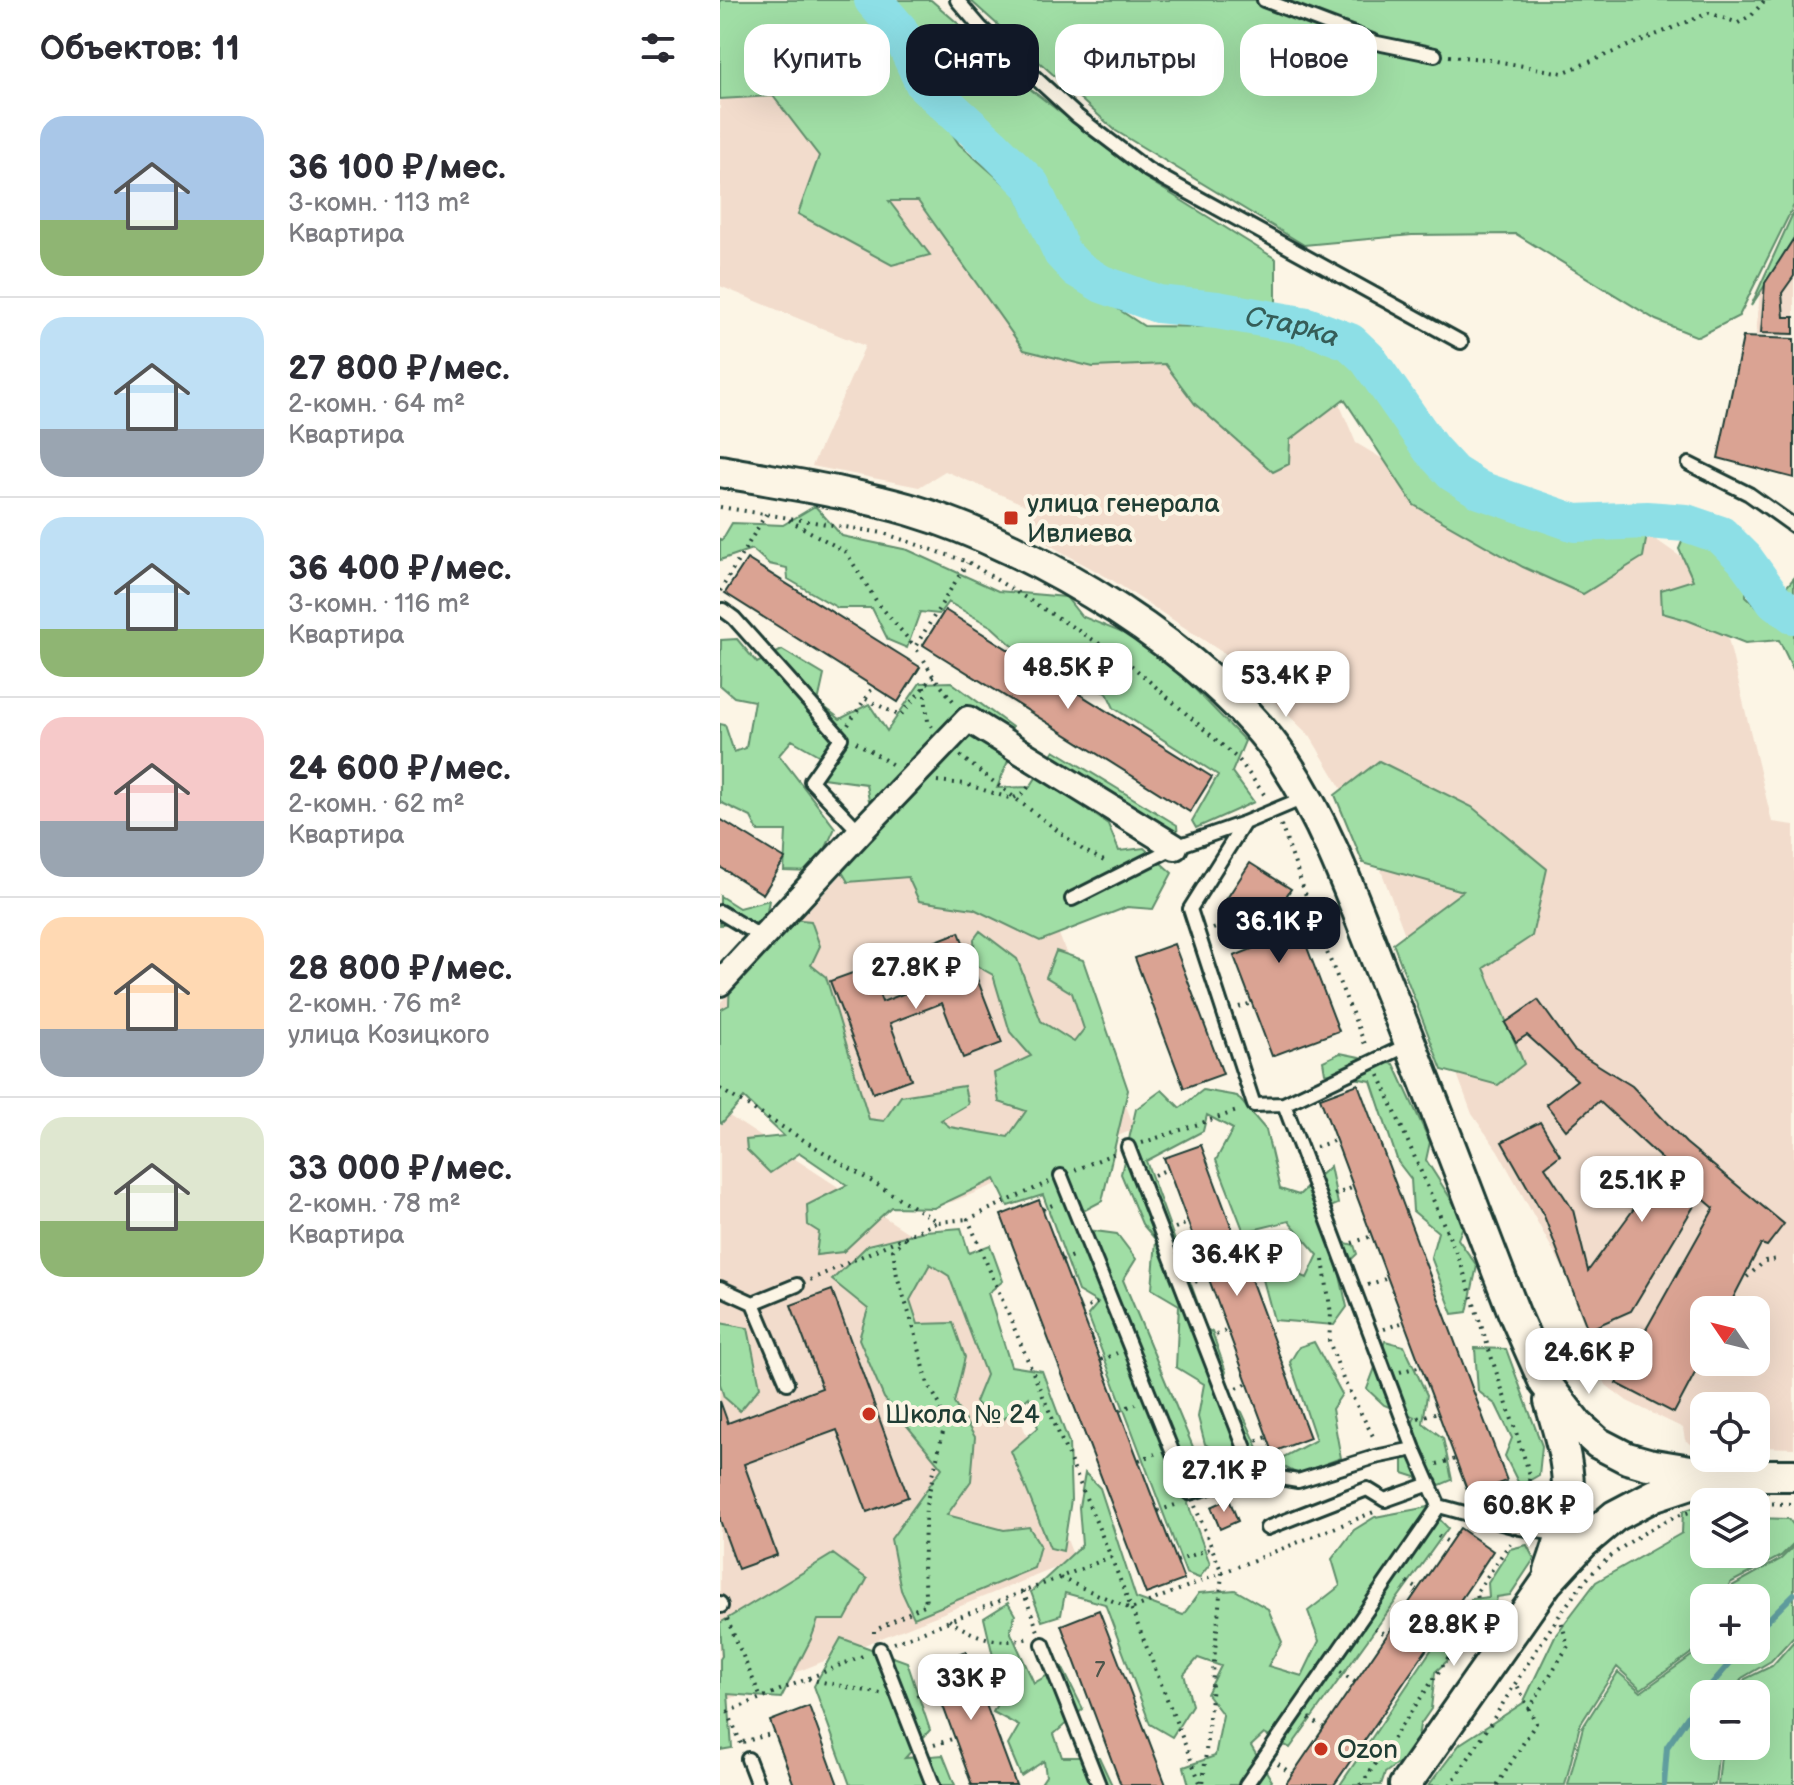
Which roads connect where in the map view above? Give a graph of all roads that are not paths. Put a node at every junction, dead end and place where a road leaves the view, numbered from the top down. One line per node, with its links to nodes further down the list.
1 (957, 0): 4 (lane)
2 (1264, 0): 3 (lane)
3 (1435, 55)
4 (1461, 342)
5 (1689, 464): 7 (lane)
6 (720, 471): 9 (street)
7 (1794, 526)
8 (723, 610): 11 (lane)
9 (1306, 797): 10 (lane); 17 (street)
10 (1244, 823): 12 (lane); 18 (lane)
11 (860, 832): 12 (street); 15 (street)
12 (1175, 847): 13 (lane)
13 (1072, 899)
14 (720, 912): 15 (lane)
15 (763, 938): 16 (street)
16 (720, 983)
17 (1410, 1044): 18 (lane); 25 (street)
18 (1284, 1104): 26 (lane)
19 (1128, 1147): 27 (lane)
20 (1061, 1176): 27 (lane)
21 (797, 1285): 23 (lane)
22 (720, 1288): 23 (lane)
23 (753, 1303): 24 (lane)
24 (787, 1383)
25 (1545, 1383): 28 (street); 33 (street)
26 (1414, 1449): 27 (lane); 30 (lane)
27 (1255, 1474)
28 (1715, 1475): 29 (street); 34 (street)
29 (1794, 1475)
30 (1430, 1484): 31 (lane); 32 (lane)
31 (1439, 1506): 33 (lane); 41 (lane)
32 (1267, 1528)
33 (1563, 1535): 34 (street)
34 (1547, 1582): 42 (street)
35 (1043, 1644): 40 (lane)
36 (880, 1649): 39 (lane)
37 (748, 1759): 38 (lane)
38 (758, 1785)
39 (933, 1785)
40 (1099, 1785)
41 (1246, 1785)
42 (1405, 1785)

